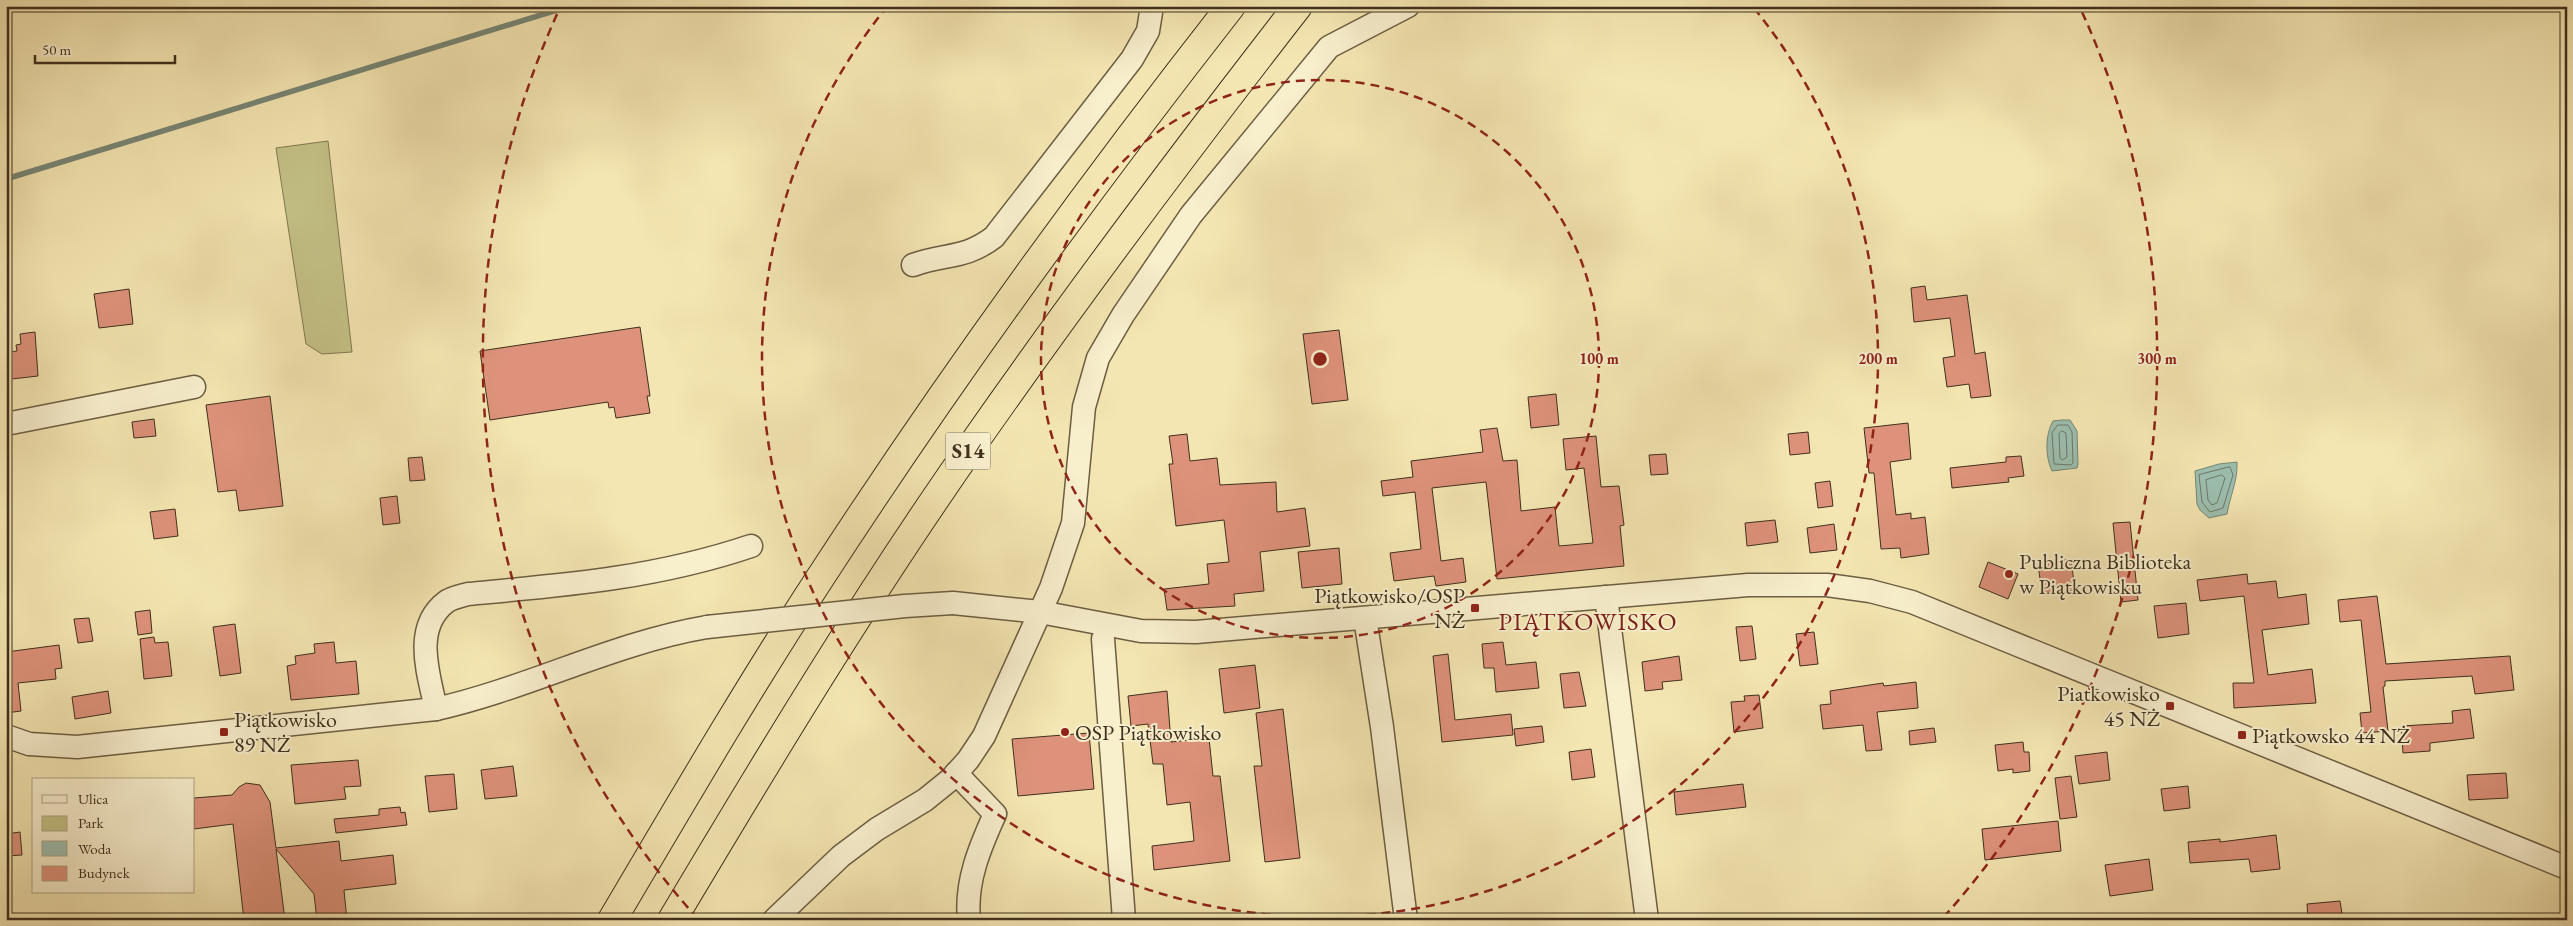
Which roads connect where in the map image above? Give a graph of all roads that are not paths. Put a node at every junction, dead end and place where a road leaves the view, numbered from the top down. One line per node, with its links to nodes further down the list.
1 (1152, 6): 5 (street)
2 (1231, 6): 17 (highway, S14)
3 (1298, 6): 18 (highway, S14)
4 (1408, 6): 10 (street)
5 (913, 265)
6 (194, 387): 7 (street)
7 (6, 424)
8 (751, 546): 13 (street)
9 (1606, 597): 11 (street); 16 (street); 23 (street)
10 (1040, 612): 11 (street); 13 (street, bridge); 15 (street)
11 (1365, 618): 22 (street)
12 (1103, 639): 21 (street)
13 (436, 709): 14 (street)
14 (6, 736)
15 (956, 773): 19 (street); 20 (street)
16 (2567, 868)
17 (612, 920)
18 (672, 920)
19 (774, 920)
20 (969, 920)
21 (1124, 920)
22 (1406, 920)
23 (1647, 920)

